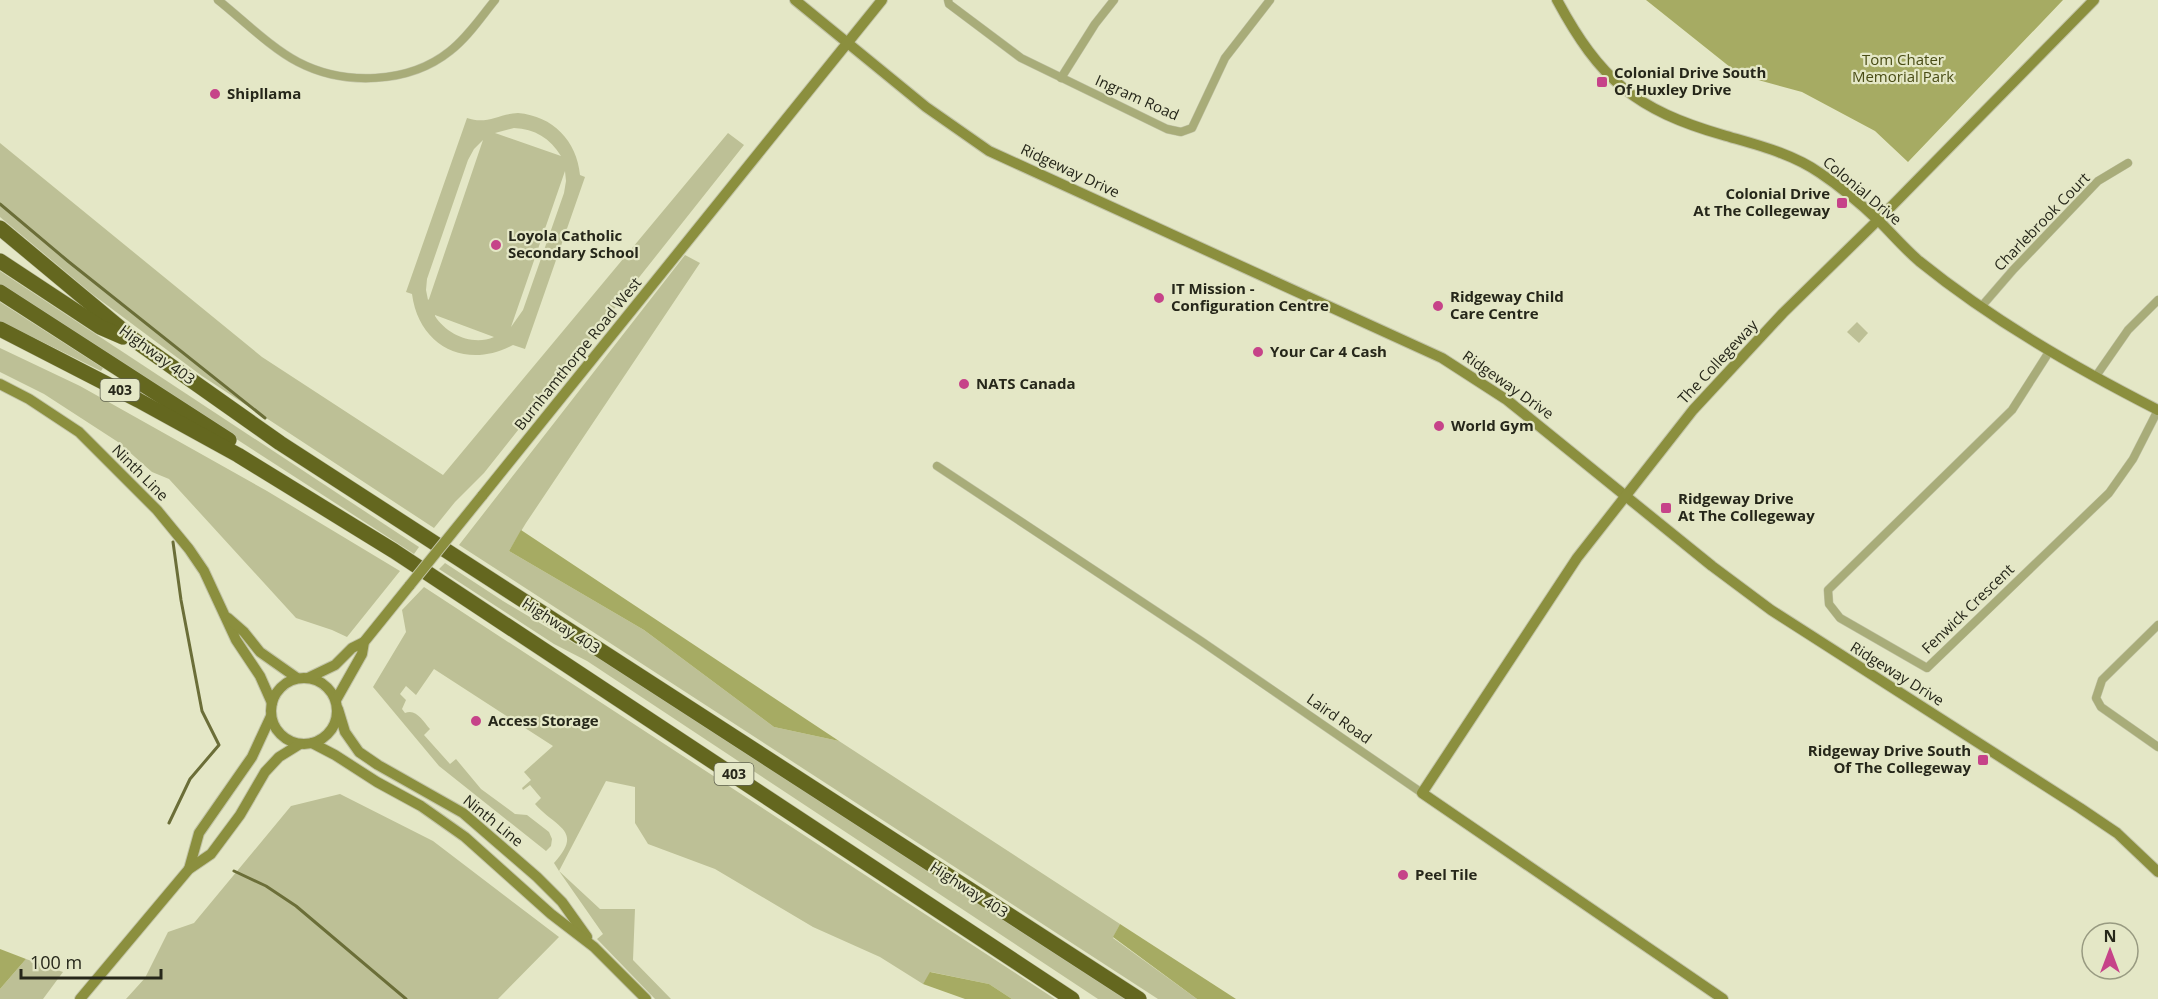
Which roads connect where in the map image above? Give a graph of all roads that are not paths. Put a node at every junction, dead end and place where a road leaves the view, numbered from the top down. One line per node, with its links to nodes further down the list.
1 (218, 0): 2 (street)
2 (495, 0)
3 (795, 0): 10 (street, Ridgeway Drive)
4 (882, 0): 10 (street, Burnhamthorpe Road West)
5 (948, 0): 11 (street, Ingram Road)
6 (1114, 0): 11 (street)
7 (1270, 0): 11 (street, Ingram Road)
8 (1557, 0): 13 (street, Colonial Drive)
9 (2094, 0): 13 (street, The Collegeway)
10 (847, 44): 27 (street, Ridgeway Drive); 30 (street, Burnhamthorpe Road West, bridge)
11 (1061, 78)
12 (2128, 164): 18 (street, Charlebrook Court)
13 (1878, 220): 18 (street, Colonial Drive); 27 (street, The Collegeway)
14 (0, 228): 20 (highway, Highway 403 / 403)
15 (0, 261): 20 (highway)
16 (0, 292): 25 (highway)
17 (2158, 300): 22 (street)
18 (1981, 307): 21 (street, Colonial Drive)
19 (0, 328): 25 (highway, Highway 403 / 403)
20 (137, 342): 45 (highway, Highway 403 / 403)
21 (2049, 351): 22 (street, Colonial Drive); 24 (street, Fenwick Crescent)
22 (2096, 376): 24 (street, Colonial Drive)
23 (0, 384): 28 (street, Ninth Line)
24 (2158, 410)
25 (238, 455): 44 (highway, Highway 403 / 403)
26 (937, 466): 38 (street, Laird Road)
27 (1626, 496): 38 (street, The Collegeway); 40 (street, Ridgeway Drive)
28 (226, 616): 31 (street, Ninth Line); 32 (street, Ninth Line)
29 (2158, 626): 37 (street)
30 (364, 642): 31 (street, Burnhamthorpe Road West); 33 (street, Burnhamthorpe Road West)
31 (303, 678): 32 (street); 33 (street)
32 (272, 703): 34 (street)
33 (337, 705): 35 (street); 41 (street, Ninth Line)
34 (271, 716): 36 (street); 39 (street)
35 (312, 743): 36 (street); 41 (street, Ninth Line)
36 (300, 744): 39 (street)
37 (2158, 747)
38 (1422, 793): 46 (street, Laird Road)
39 (189, 869): 42 (street)
40 (2158, 872)
41 (594, 947): 43 (street, Ninth Line)
42 (80, 999)
43 (646, 999)
44 (1072, 999)
45 (1139, 999)
46 (1723, 999)

